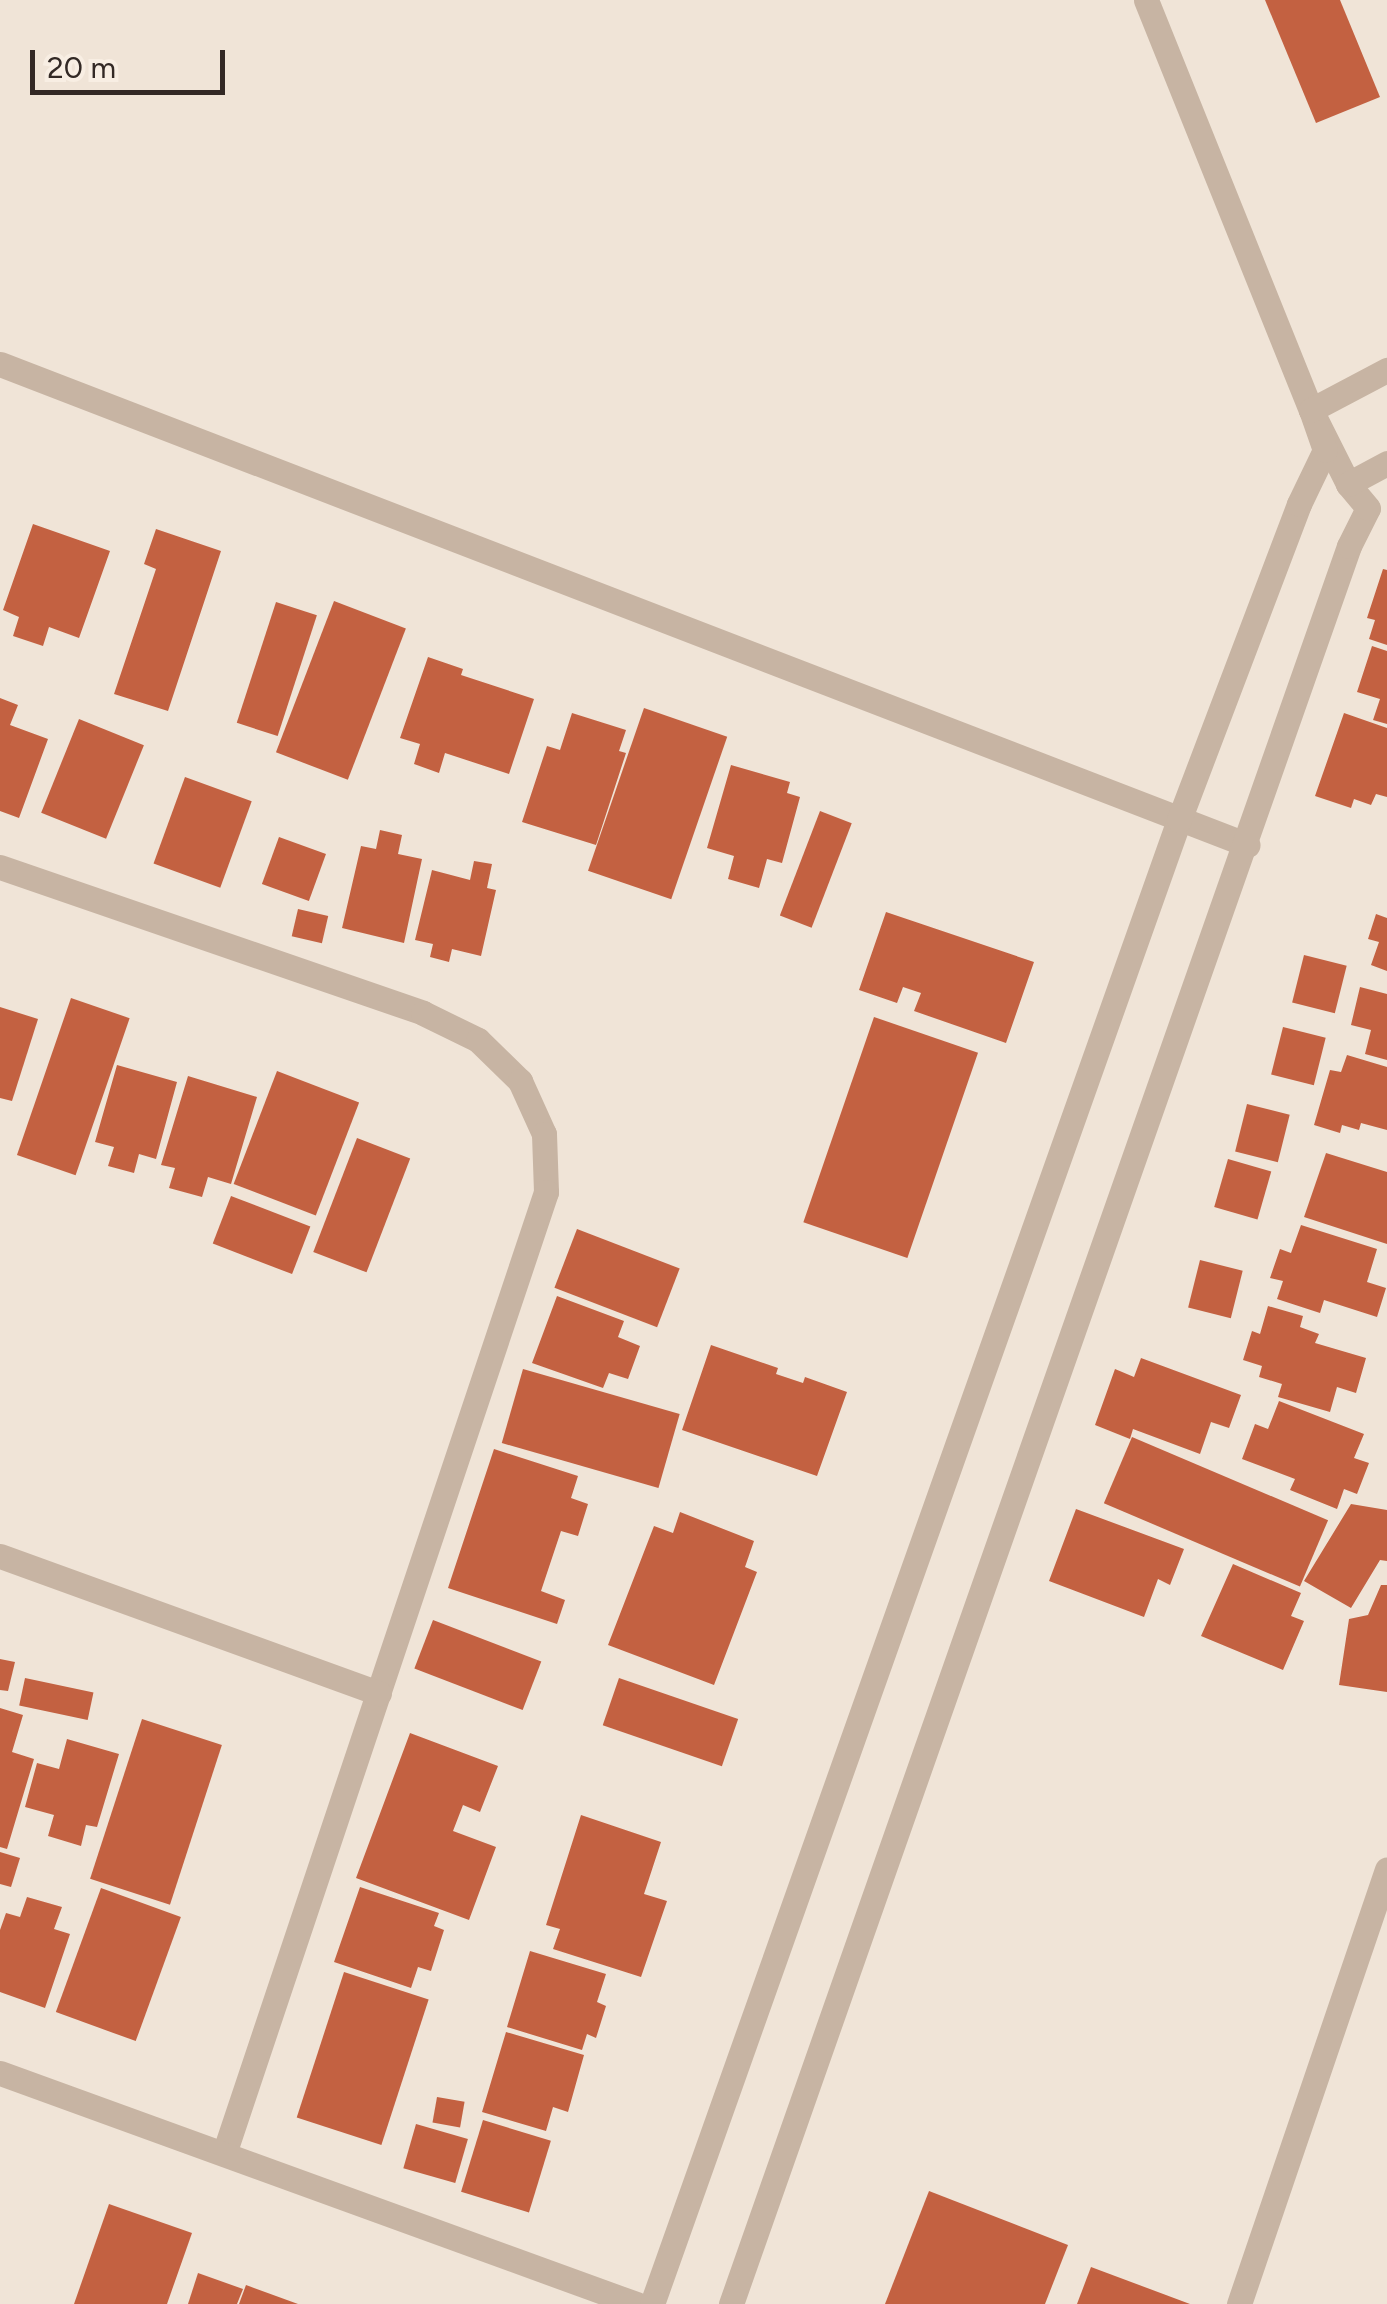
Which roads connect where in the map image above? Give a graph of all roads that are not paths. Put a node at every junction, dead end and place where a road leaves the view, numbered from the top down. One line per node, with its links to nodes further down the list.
1 (1146, 0): 4 (street)
2 (0, 364): 7 (street)
3 (1387, 370): 4 (street)
4 (1311, 410): 6 (street); 7 (street)
5 (1387, 463): 6 (street)
6 (1348, 484): 8 (street)
7 (1179, 820): 8 (street); 16 (street)
8 (1248, 845): 17 (street)
9 (0, 867): 11 (street)
10 (0, 1556): 11 (street)
11 (379, 1693): 14 (street)
12 (1387, 1869): 18 (street)
13 (0, 2073): 14 (street)
14 (224, 2154): 15 (street)
15 (636, 2304)
16 (652, 2304)
17 (731, 2304)
18 (1239, 2304)

